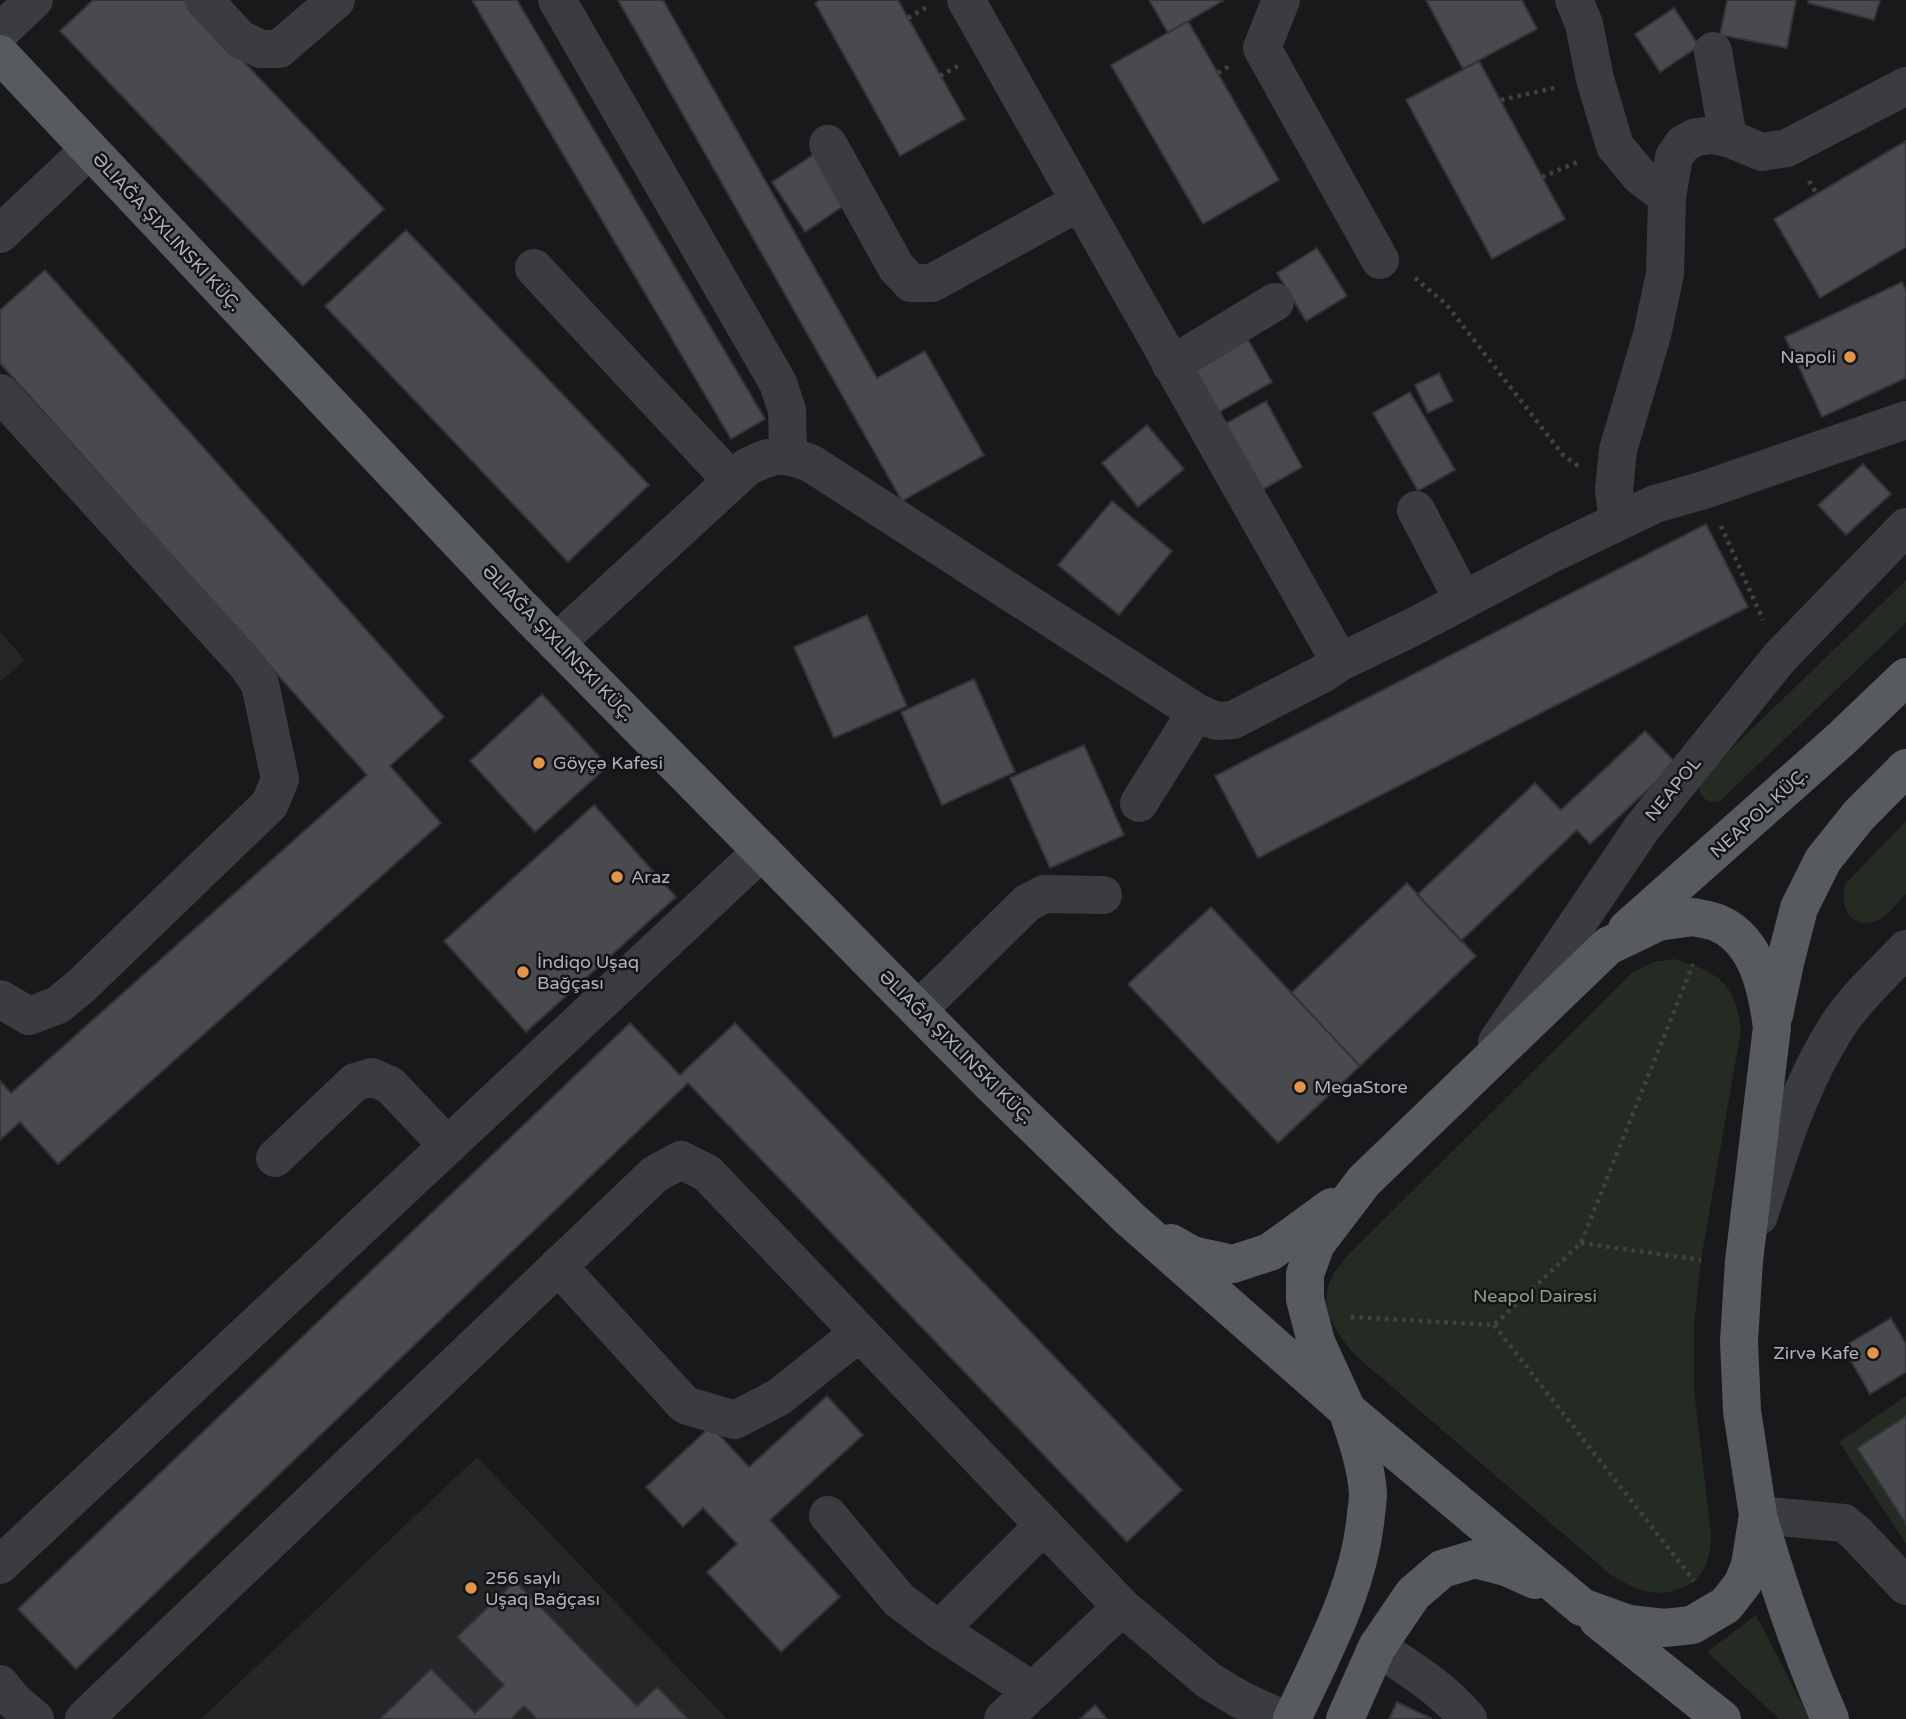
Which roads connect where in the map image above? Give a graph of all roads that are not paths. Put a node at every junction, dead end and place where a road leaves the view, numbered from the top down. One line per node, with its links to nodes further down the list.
1 (34, 0): 8 (street)
2 (204, 0): 3 (street)
3 (336, 0)
4 (557, 0): 24 (street)
5 (1281, 0): 18 (street)
6 (1574, 0): 15 (street)
7 (947, 3): 16 (street)
8 (0, 32)
9 (1713, 51): 12 (street)
10 (0, 54): 14 (main road)
11 (1906, 86): 12 (street)
12 (1728, 138): 15 (street)
13 (828, 144): 16 (street)
14 (89, 150): 17 (street); 30 (main road)
15 (1667, 197): 26 (street)
16 (1079, 202): 21 (street)
17 (0, 234)
18 (1380, 260)
19 (534, 268): 25 (street)
20 (1275, 303): 21 (street)
21 (1171, 365): 31 (street)
22 (0, 393): 40 (street)
23 (1906, 420): 26 (street)
24 (788, 454): 25 (street); 33 (street)
25 (732, 481): 30 (street)
26 (1616, 505): 29 (street)
27 (1416, 510): 29 (street)
28 (1906, 527): 43 (street, NEAPOL)
29 (1463, 600): 31 (street)
30 (556, 643): 36 (main road)
31 (1340, 662): 33 (street)
32 (1906, 677): 38 (main road, NEAPOL KÜÇ.)
33 (1196, 712): 35 (street)
34 (1906, 768): 42 (main road)
35 (1139, 803)
36 (762, 851): 41 (main road); 44 (street)
37 (1103, 895): 41 (street)
38 (1608, 946): 42 (main road); 43 (main road, NEAPOL KÜÇ.)
39 (1906, 949): 48 (street)
40 (0, 999)
41 (918, 1010): 47 (main road)
42 (1772, 1027): 48 (main road)
43 (1472, 1077): 46 (main road, NEAPOL KÜÇ.)
44 (448, 1146): 45 (street); 55 (street)
45 (275, 1158)
46 (1364, 1181): 47 (main road); 51 (main road)
47 (1130, 1219): 51 (main road)
48 (1744, 1261): 53 (main road)
49 (558, 1266): 50 (street); 50 (street); 64 (street)
50 (859, 1333): 54 (street)
51 (1348, 1410): 58 (main road); 67 (main road)
52 (828, 1515): 59 (street)
53 (1758, 1515): 56 (street); 58 (main road); 71 (main road)
54 (1044, 1525): 57 (street); 59 (street)
55 (0, 1565)
56 (1906, 1586)
57 (1122, 1607): 62 (street); 66 (street)
58 (1582, 1608): 60 (main road); 70 (main road)
59 (940, 1630): 62 (street)
60 (1377, 1647): 68 (main road); 69 (street)
61 (0, 1684): 63 (street)
62 (1033, 1691): 65 (street)
63 (35, 1719)
64 (84, 1719)
65 (1003, 1719)
66 (1283, 1719)
67 (1292, 1719)
68 (1345, 1719)
69 (1468, 1719)
70 (1722, 1719)
71 (1830, 1719)

